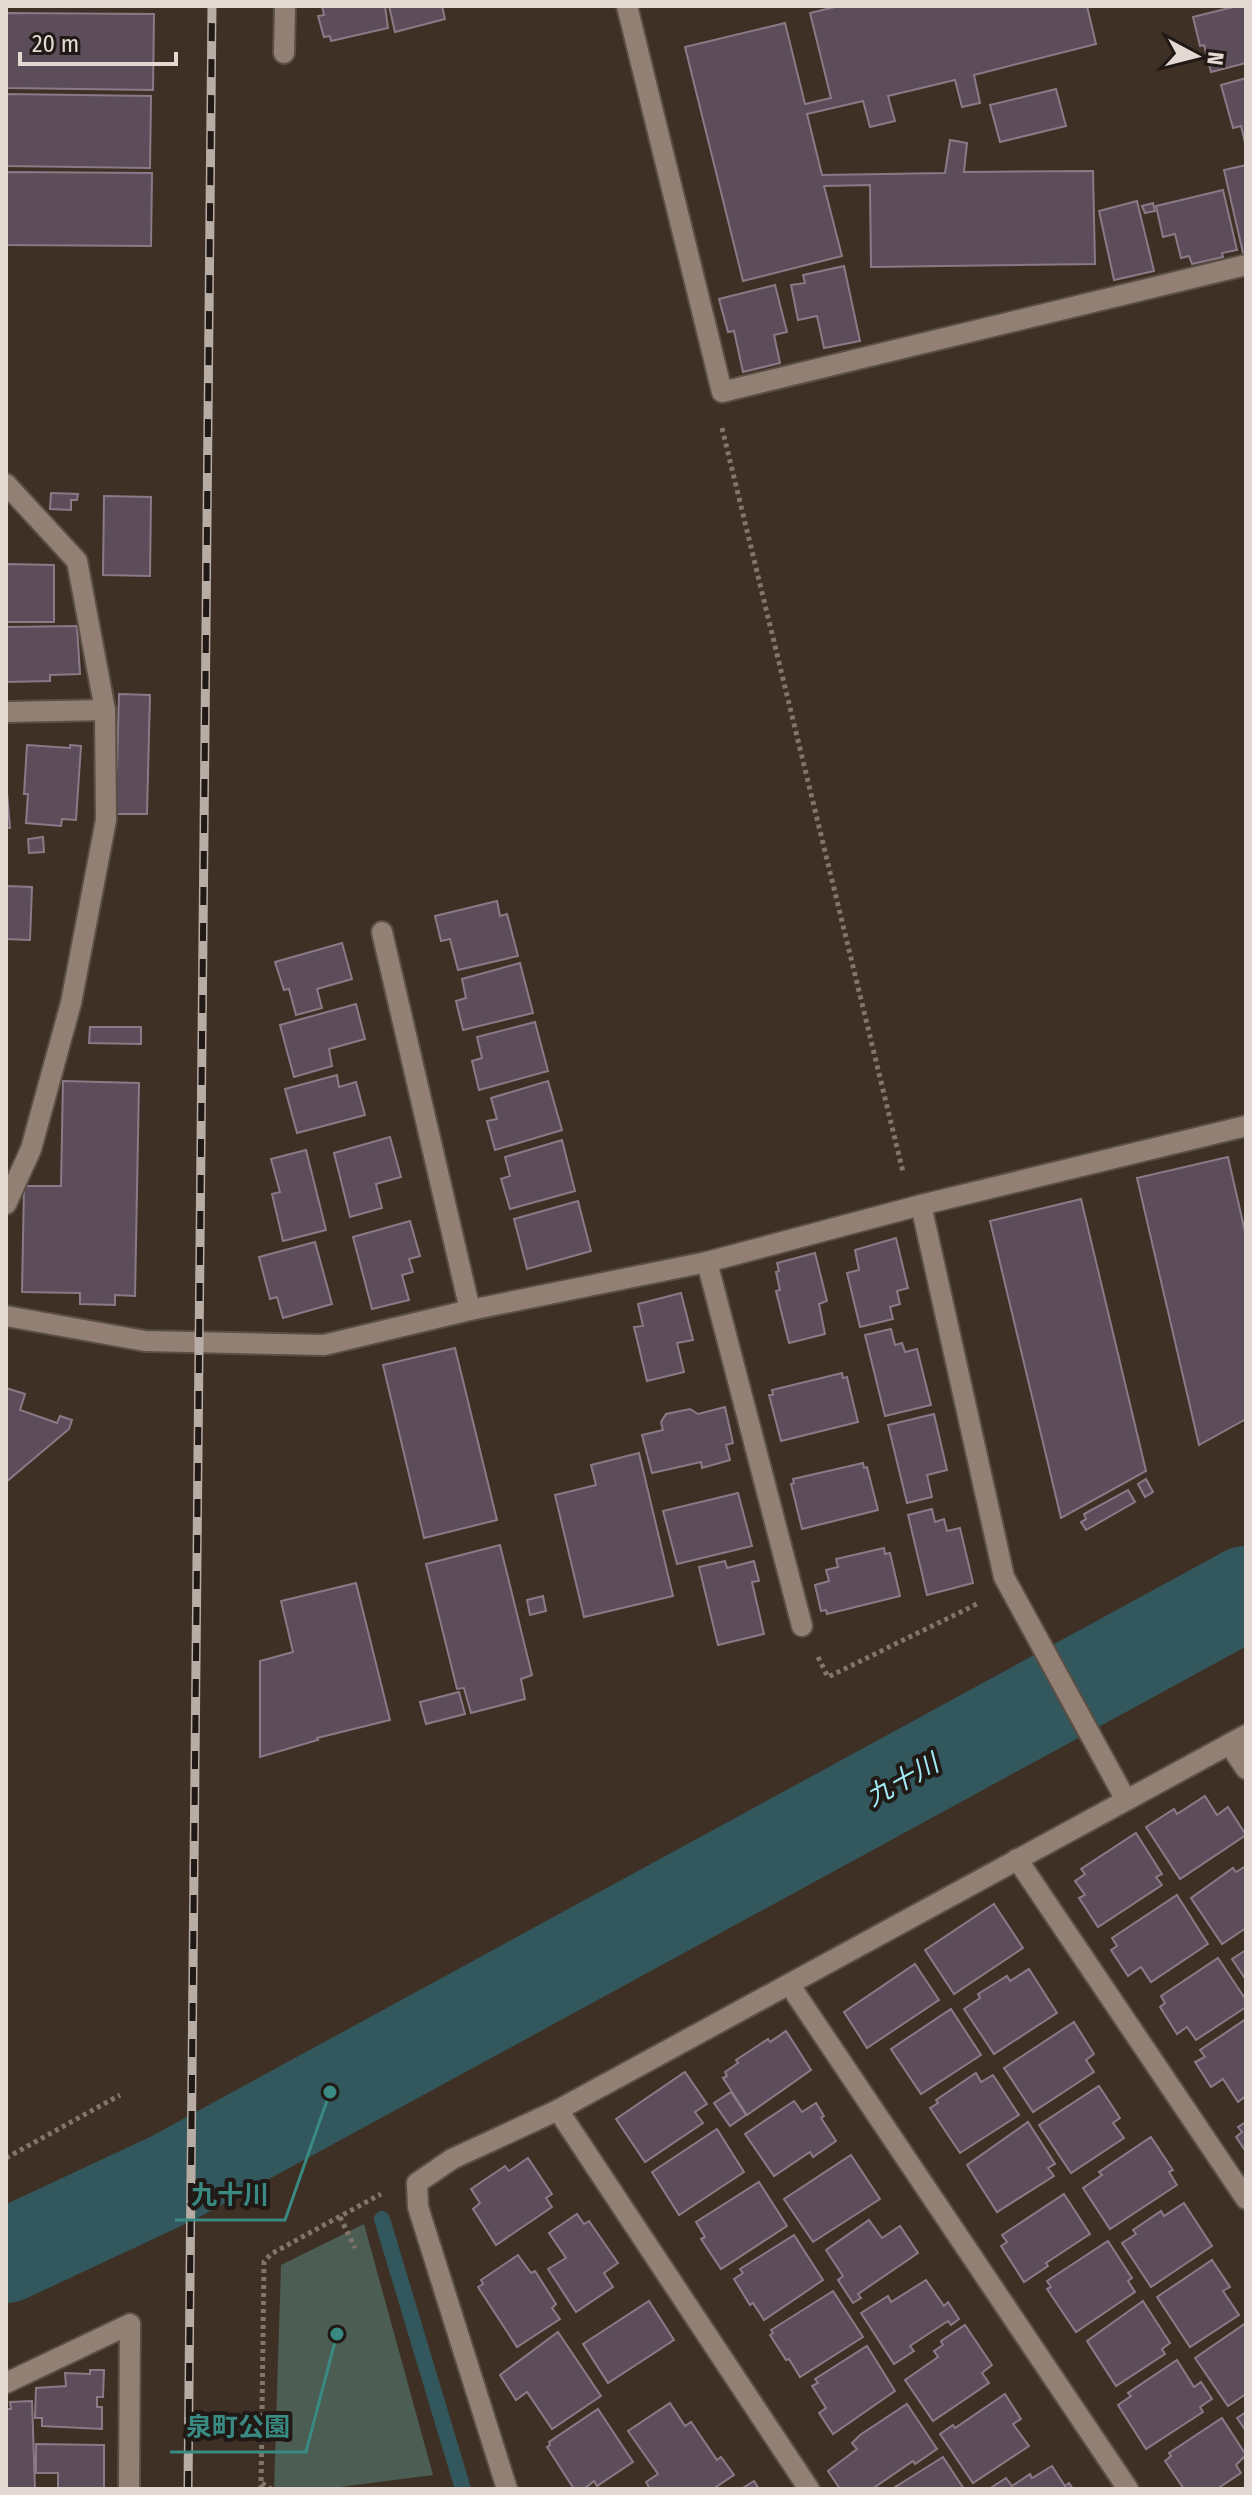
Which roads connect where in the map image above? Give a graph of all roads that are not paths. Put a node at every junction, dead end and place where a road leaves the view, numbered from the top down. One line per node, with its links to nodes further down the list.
1 (285, 6): 3 (street)
2 (627, 6): 4 (street)
3 (284, 53)
4 (1246, 265)
5 (6, 484): 6 (street)
6 (105, 710): 7 (street); 10 (street)
7 (6, 712)
8 (382, 932): 13 (street)
9 (1246, 1126): 11 (street)
10 (6, 1204)
11 (916, 1206): 12 (street); 18 (street)
12 (707, 1262): 13 (street); 15 (street)
13 (470, 1310): 14 (street)
14 (6, 1316)
15 (802, 1626)
16 (1238, 1739): 17 (street); 18 (street)
17 (1246, 1769)
18 (1126, 1800): 19 (street)
19 (1017, 1859): 20 (street); 22 (street)
20 (789, 1984): 21 (street); 27 (street)
21 (558, 2110): 25 (street); 26 (street)
22 (1246, 2199)
23 (6, 2383): 24 (street)
24 (129, 2489)
25 (507, 2489)
26 (809, 2489)
27 (1128, 2489)

